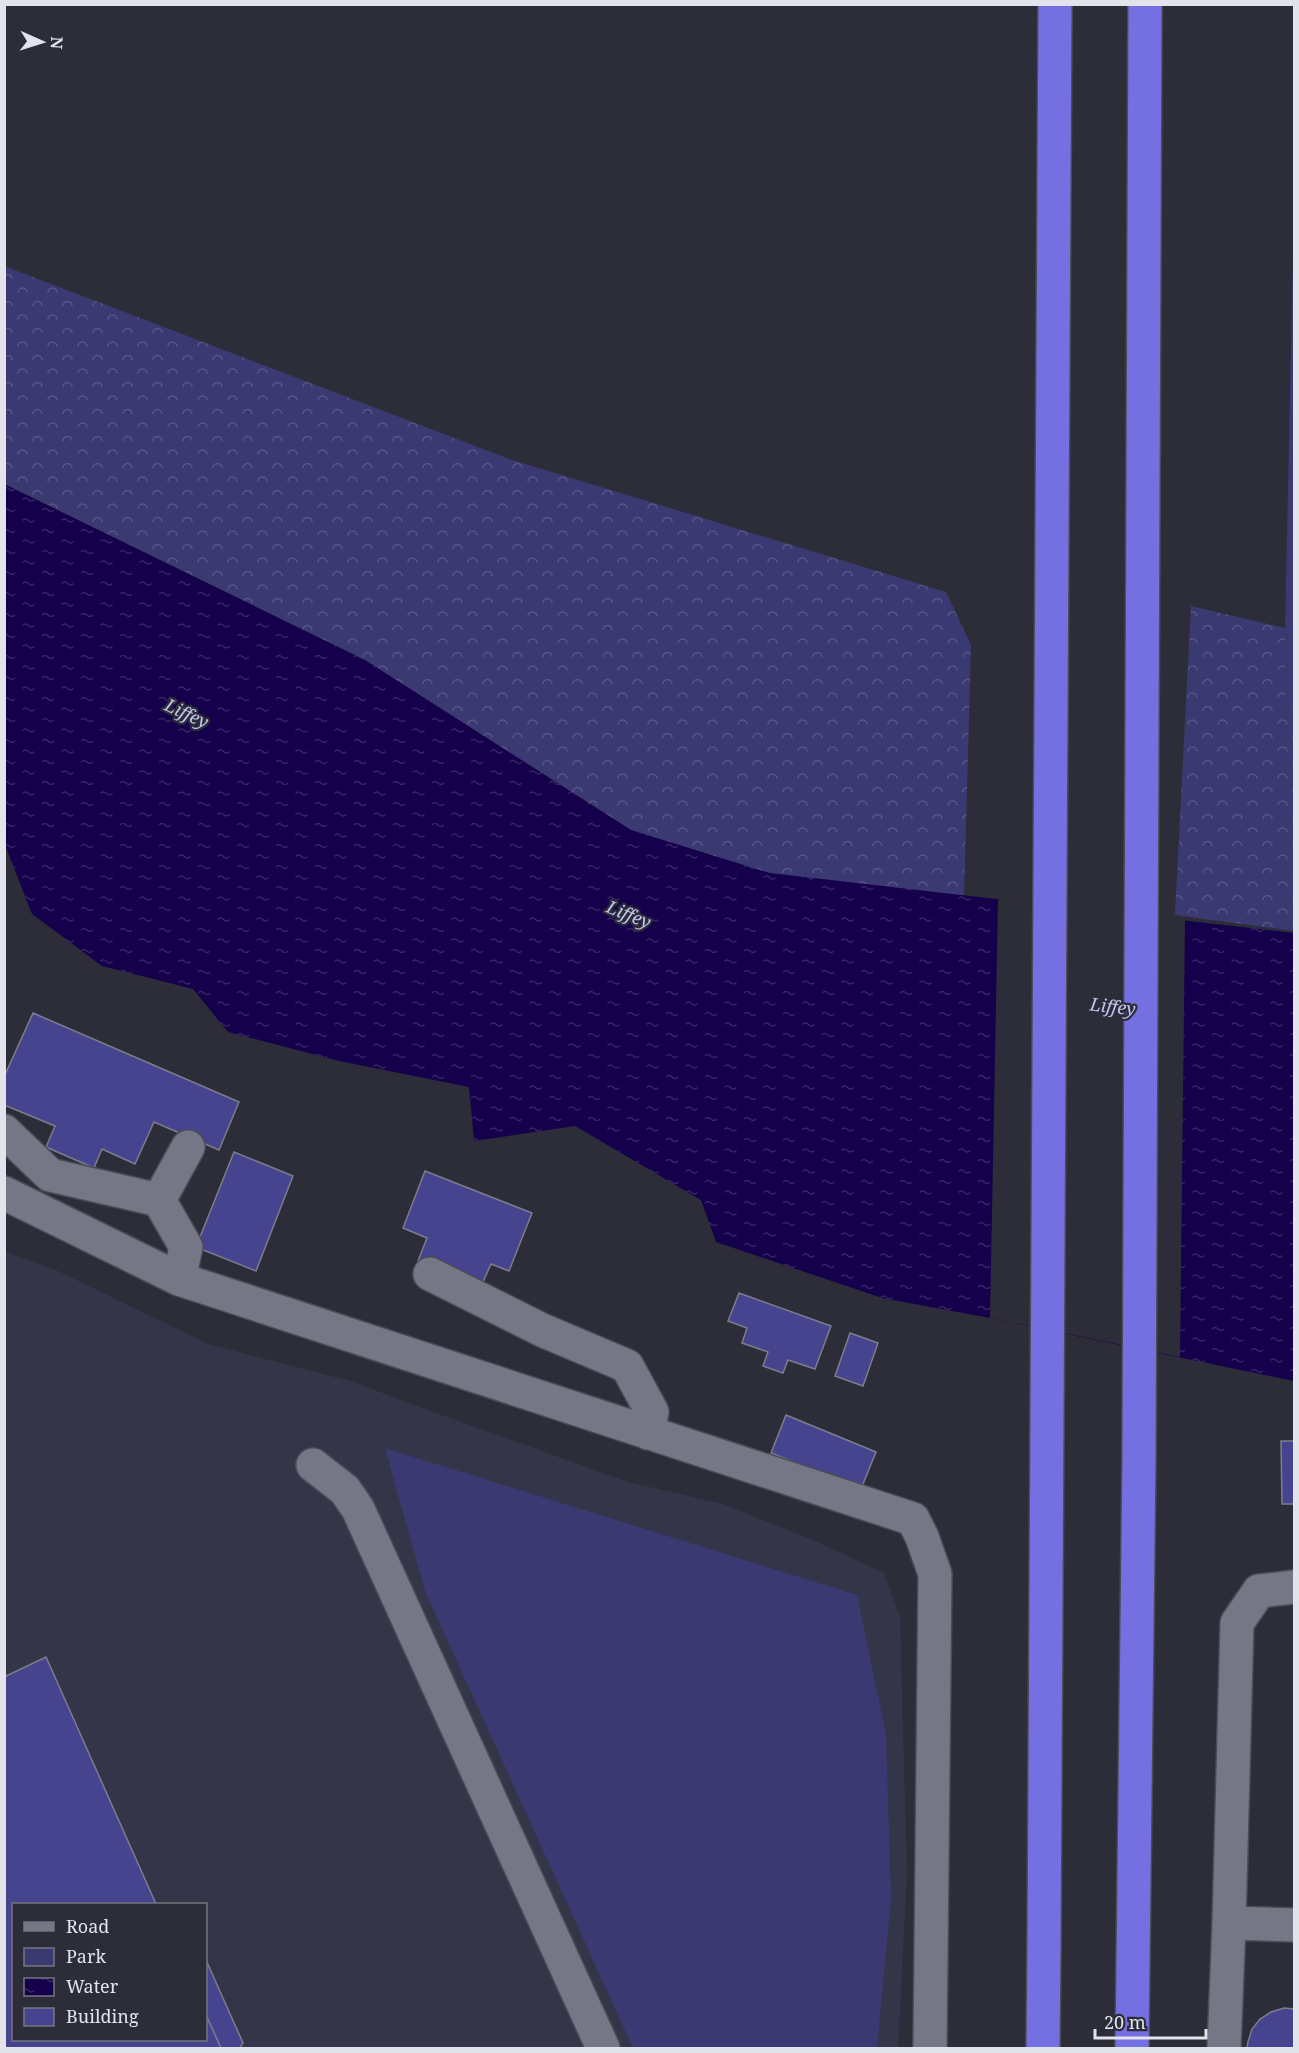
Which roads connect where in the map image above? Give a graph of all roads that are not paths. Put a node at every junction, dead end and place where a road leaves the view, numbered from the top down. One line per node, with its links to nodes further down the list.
1 (1055, 4): 16 (highway)
2 (1145, 4): 17 (highway)
3 (4, 1131): 6 (lane)
4 (188, 1147): 6 (lane)
5 (4, 1193): 8 (lane)
6 (159, 1200): 8 (lane)
7 (430, 1274): 9 (lane)
8 (179, 1279): 9 (lane)
9 (648, 1433): 15 (lane)
10 (313, 1465): 14 (lane)
11 (1294, 1587): 12 (lane)
12 (1228, 1923): 13 (lane); 18 (lane)
13 (1294, 1925)
14 (603, 2049)
15 (930, 2049)
16 (1043, 2049)
17 (1132, 2049)
18 (1224, 2049)

